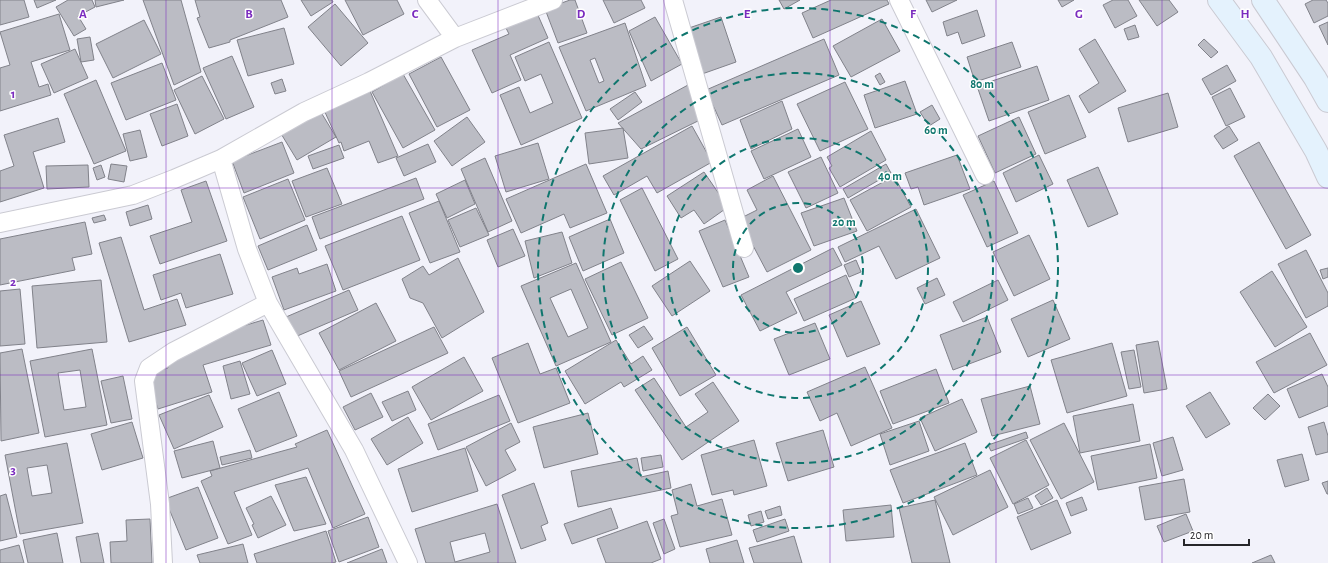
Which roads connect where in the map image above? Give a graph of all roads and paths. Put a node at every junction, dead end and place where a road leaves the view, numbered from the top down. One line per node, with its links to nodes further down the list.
1 (427, 0): 7 (street)
2 (552, 0): 7 (street)
3 (673, 0): 13 (street)
4 (899, 0): 10 (street)
5 (1218, 0): 11 (main road)
6 (1263, 0): 8 (main road)
7 (455, 38): 9 (street)
8 (1328, 101)
9 (221, 159): 12 (street); 14 (street)
10 (985, 175)
11 (1328, 177)
12 (0, 223)
13 (744, 248)
14 (268, 303): 15 (street); 16 (street)
15 (163, 563)
16 (408, 563)

